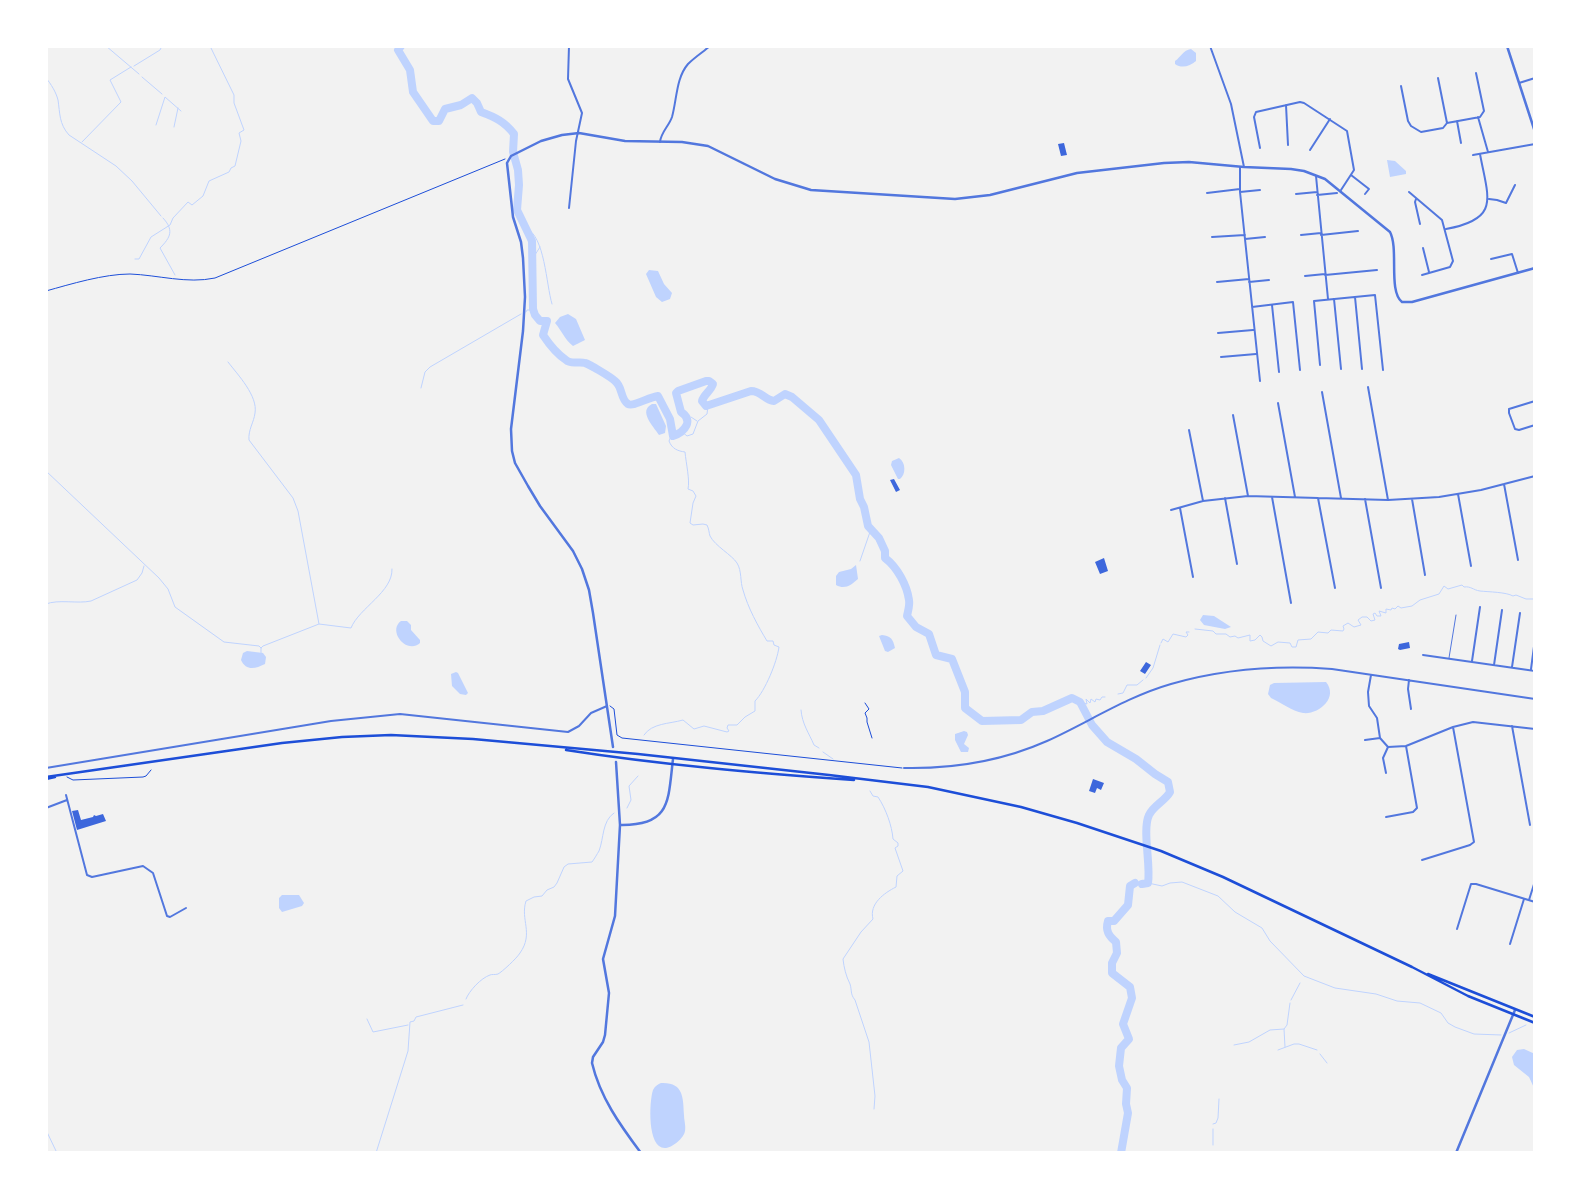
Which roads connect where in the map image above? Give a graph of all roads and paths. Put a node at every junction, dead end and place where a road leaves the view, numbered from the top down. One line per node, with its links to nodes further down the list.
1 (568, 46): 16 (street)
2 (710, 46): 17 (street)
3 (1210, 46): 27 (street)
4 (1507, 46): 8 (street)
5 (1476, 73): 11 (street)
6 (1438, 78): 14 (street)
7 (1535, 78): 8 (street)
8 (1519, 83): 15 (street)
9 (1401, 86): 14 (street)
10 (1286, 105): 12 (street); 20 (street); 21 (street)
11 (1478, 118): 13 (street); 23 (street)
12 (1330, 119): 22 (street); 29 (street)
13 (1457, 121): 14 (street); 18 (street)
14 (1447, 124)
15 (1535, 132)
16 (579, 133): 17 (street); 26 (street); 41 (street)
17 (660, 142): 27 (street)
18 (1461, 143)
19 (1535, 144): 23 (street)
20 (1288, 145)
21 (1260, 148)
22 (1310, 150)
23 (1488, 152): 24 (street)
24 (1480, 154): 25 (street); 40 (street)
25 (1473, 155)
26 (508, 159): 63 (path); 126 (street)
27 (1242, 167): 28 (street); 32 (street)
28 (1316, 174): 33 (street); 36 (street)
29 (1351, 175): 33 (street); 38 (street)
30 (1515, 185): 40 (street)
31 (1260, 190): 32 (street)
32 (1240, 191): 35 (street); 46 (street)
33 (1339, 191): 36 (street); 56 (street)
34 (1409, 192): 39 (street)
35 (1207, 193)
36 (1317, 193): 37 (street); 45 (street)
37 (1296, 194)
38 (1365, 194)
39 (1416, 198): 42 (street); 43 (street)
40 (1488, 199): 43 (street)
41 (569, 208)
42 (1420, 224)
43 (1445, 229): 55 (street)
44 (1358, 230): 45 (street)
45 (1321, 234): 47 (street); 58 (street)
46 (1245, 235): 48 (street); 50 (street)
47 (1301, 235)
48 (1212, 237)
49 (1265, 237): 50 (street)
50 (1245, 239): 61 (street)
51 (1423, 248): 55 (street)
52 (1491, 259): 56 (street)
53 (1535, 268): 56 (street)
54 (1376, 270): 58 (street)
55 (1429, 272): 57 (street)
56 (1518, 273)
57 (1422, 274)
58 (1325, 275): 59 (street); 65 (street)
59 (1305, 276)
60 (1269, 280): 61 (street)
61 (1249, 281): 62 (street); 68 (street)
62 (1217, 282)
63 (46, 291)
64 (1355, 297): 66 (street); 75 (street); 77 (street)
65 (1328, 299): 66 (street); 73 (street)
66 (1334, 299): 74 (street)
67 (1272, 305): 68 (street); 76 (street); 78 (street)
68 (1252, 307): 69 (street)
69 (1254, 330): 70 (street); 71 (street)
70 (1218, 333)
71 (1257, 354): 72 (street); 79 (street)
72 (1221, 357)
73 (1320, 365)
74 (1342, 369)
75 (1362, 369)
76 (1300, 370)
77 (1383, 370)
78 (1279, 372)
79 (1260, 381)
80 (1368, 387): 98 (street)
81 (1322, 392): 95 (street)
82 (1535, 401): 85 (street)
83 (1278, 403): 92 (street)
84 (1233, 415): 90 (street)
85 (1535, 425)
86 (1190, 430): 99 (street)
87 (1535, 476): 88 (street)
88 (1504, 484): 89 (street); 102 (street)
89 (1458, 494): 97 (street); 104 (street)
90 (1248, 496): 91 (street); 93 (street)
91 (1272, 497): 92 (street); 109 (street)
92 (1295, 497): 94 (street)
93 (1225, 498): 99 (street); 103 (street)
94 (1318, 498): 95 (street); 107 (street)
95 (1342, 498): 96 (street)
96 (1365, 499): 98 (street); 108 (street)
97 (1412, 499): 98 (street); 105 (street)
98 (1388, 500)
99 (1204, 501): 100 (street)
100 (1180, 508): 101 (street); 106 (street)
101 (1171, 510)
102 (1518, 560)
103 (1237, 564)
104 (1471, 566)
105 (1425, 575)
106 (1193, 577)
107 (1335, 588)
108 (1381, 588)
109 (1291, 603)
110 (1480, 606): 117 (street)
111 (1502, 610): 118 (street)
112 (1520, 613): 119 (street)
113 (1456, 615): 116 (lane)
114 (1535, 639): 120 (street)
115 (1424, 654): 116 (street)
116 (1449, 658): 117 (street)
117 (1472, 661): 118 (street)
118 (1494, 665): 119 (street)
119 (1512, 667): 120 (street)
120 (1530, 670): 121 (street)
121 (1535, 670)
122 (1371, 674): 123 (street); 132 (street); 142 (street)
123 (1409, 680): 124 (street); 127 (street)
124 (1535, 698)
125 (865, 703): 131 (path)
126 (607, 706): 136 (street); 141 (street); 142 (path)
127 (1411, 709)
128 (1512, 726): 129 (street); 130 (street); 153 (street)
129 (1453, 727): 134 (street); 154 (street)
130 (1535, 730)
131 (872, 738)
132 (1380, 738): 133 (street); 137 (street)
133 (1365, 740)
134 (1406, 746): 137 (street); 151 (street)
135 (548, 747): 138 (main road); 140 (main road); 145 (main road)
136 (614, 747)
137 (1388, 747): 144 (street)
138 (673, 759): 140 (street); 147 (main road)
139 (616, 762): 152 (street)
140 (672, 765): 147 (main road); 152 (street)
141 (46, 768)
142 (904, 768)
143 (151, 770): 145 (path)
144 (1386, 773)
145 (64, 775): 146 (main road)
146 (46, 778)
147 (876, 781): 162 (main road)
148 (66, 795): 149 (street)
149 (67, 800): 150 (street); 159 (street)
150 (46, 808)
151 (1386, 817)
152 (620, 825): 167 (street)
153 (1530, 825)
154 (1422, 860)
155 (1535, 880): 157 (street)
156 (1524, 899): 157 (street); 160 (street); 161 (street)
157 (1529, 900): 158 (street)
158 (1535, 902)
159 (186, 908)
160 (1457, 929)
161 (1510, 944)
162 (1412, 967): 163 (main road); 164 (main road)
163 (1515, 1010): 164 (street); 165 (main road)
164 (1513, 1015): 166 (main road); 168 (street)
165 (1535, 1017)
166 (1535, 1023)
167 (641, 1153)
168 (1456, 1153)

